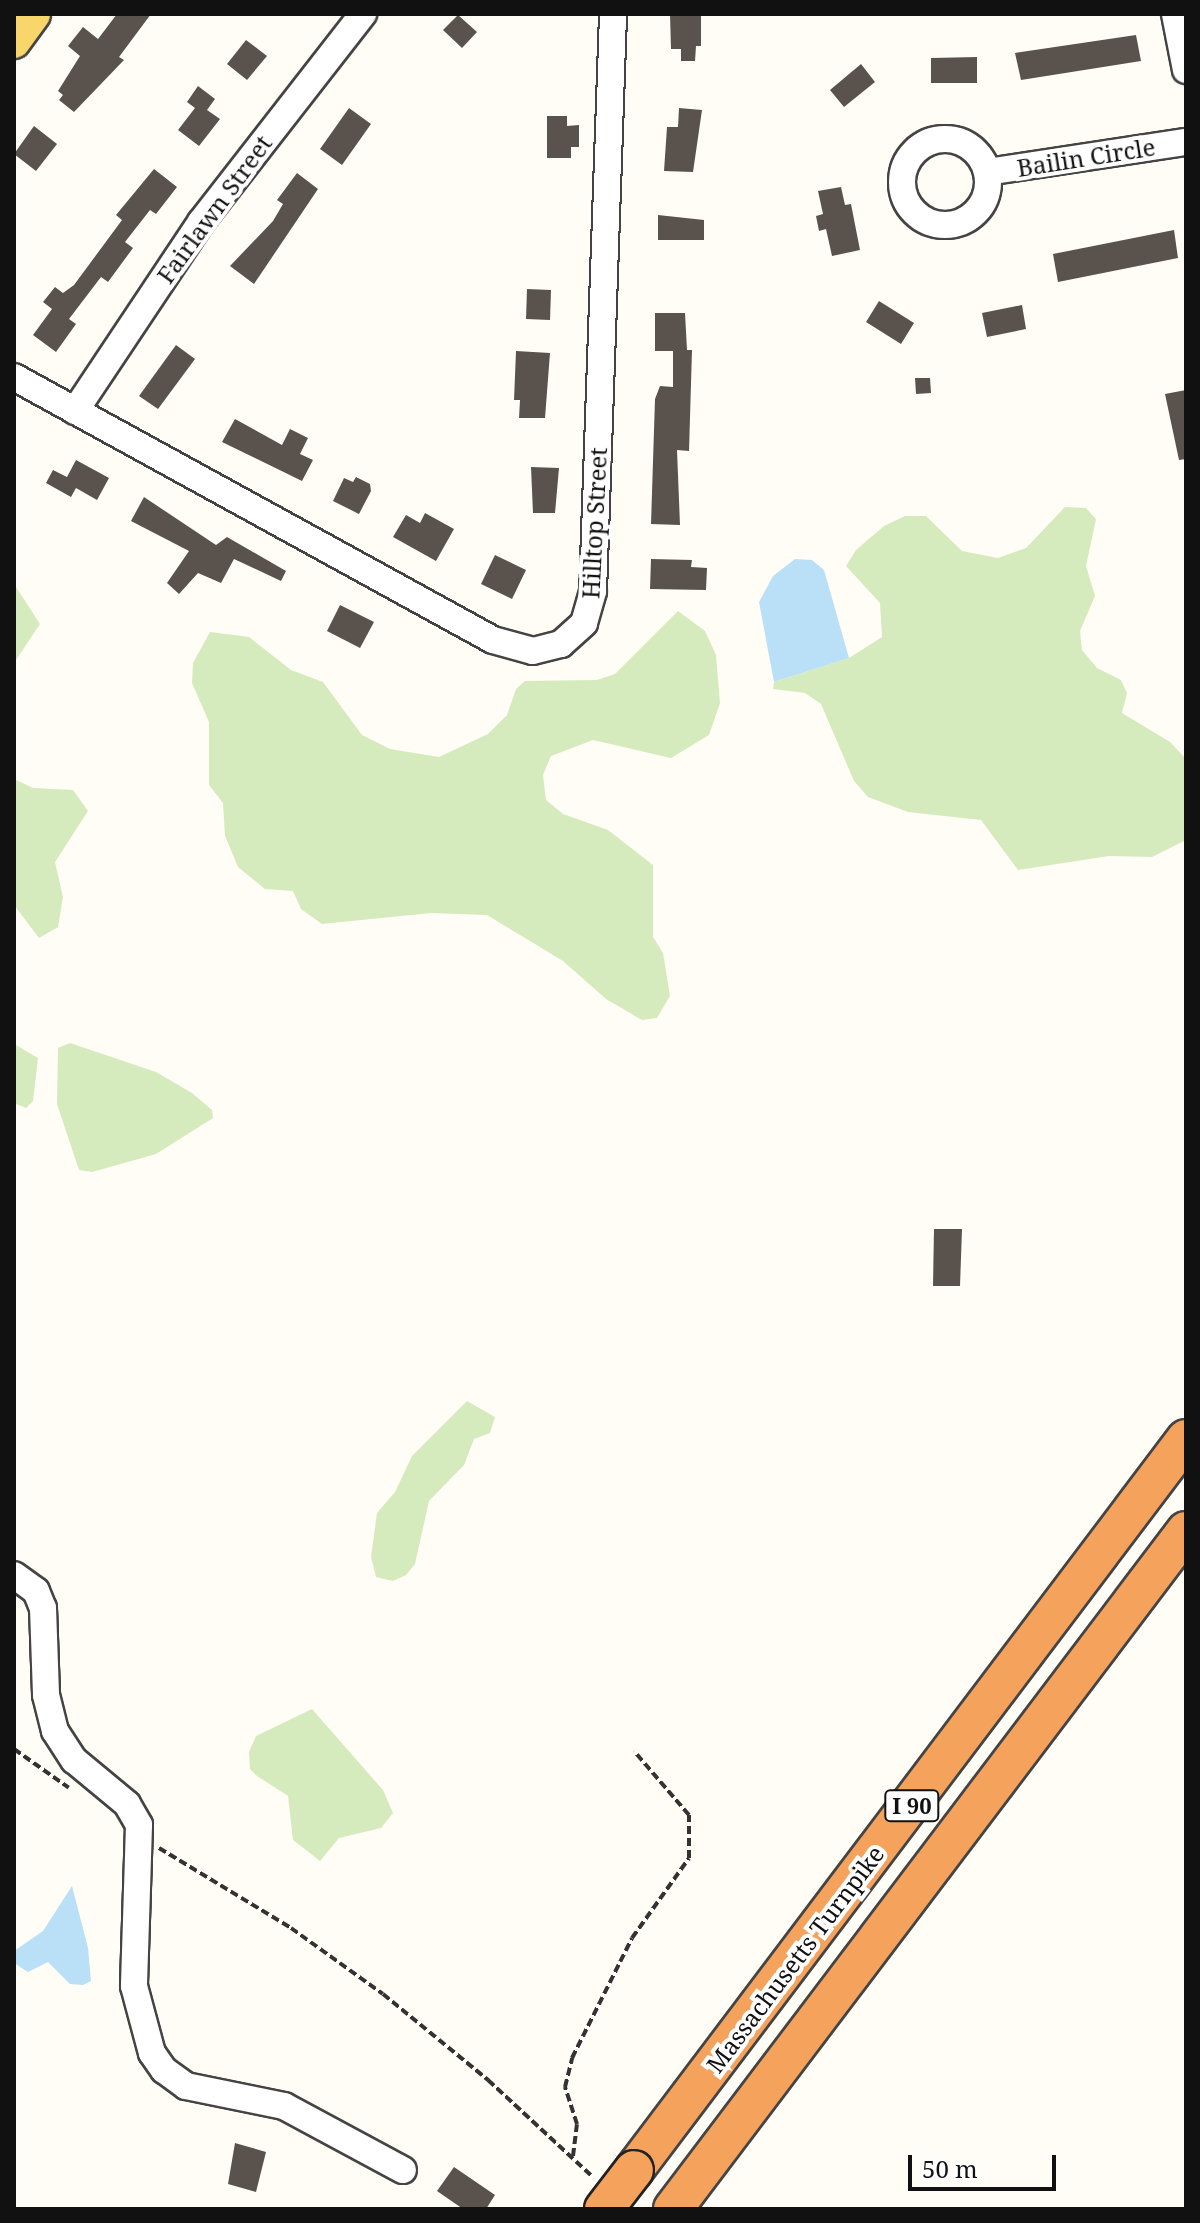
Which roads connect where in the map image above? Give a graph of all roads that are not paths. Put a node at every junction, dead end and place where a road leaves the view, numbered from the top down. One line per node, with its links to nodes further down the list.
1 (34, 14): 5 (main road)
2 (363, 14): 10 (street, Fairlawn Street)
3 (613, 14): 10 (street, Hilltop Street)
4 (1175, 14): 6 (street)
5 (14, 42)
6 (1186, 70)
7 (1186, 142): 8 (street, Bailin Circle)
8 (987, 172)
9 (14, 377): 10 (street, Hilltop Street)
10 (75, 411)
11 (1186, 1439): 15 (highway, Massachusetts Turnpike / I 90)
12 (1186, 1531): 16 (highway, I 90)
13 (14, 1575): 14 (street)
14 (403, 2170)
15 (614, 2189)
16 (673, 2209)

